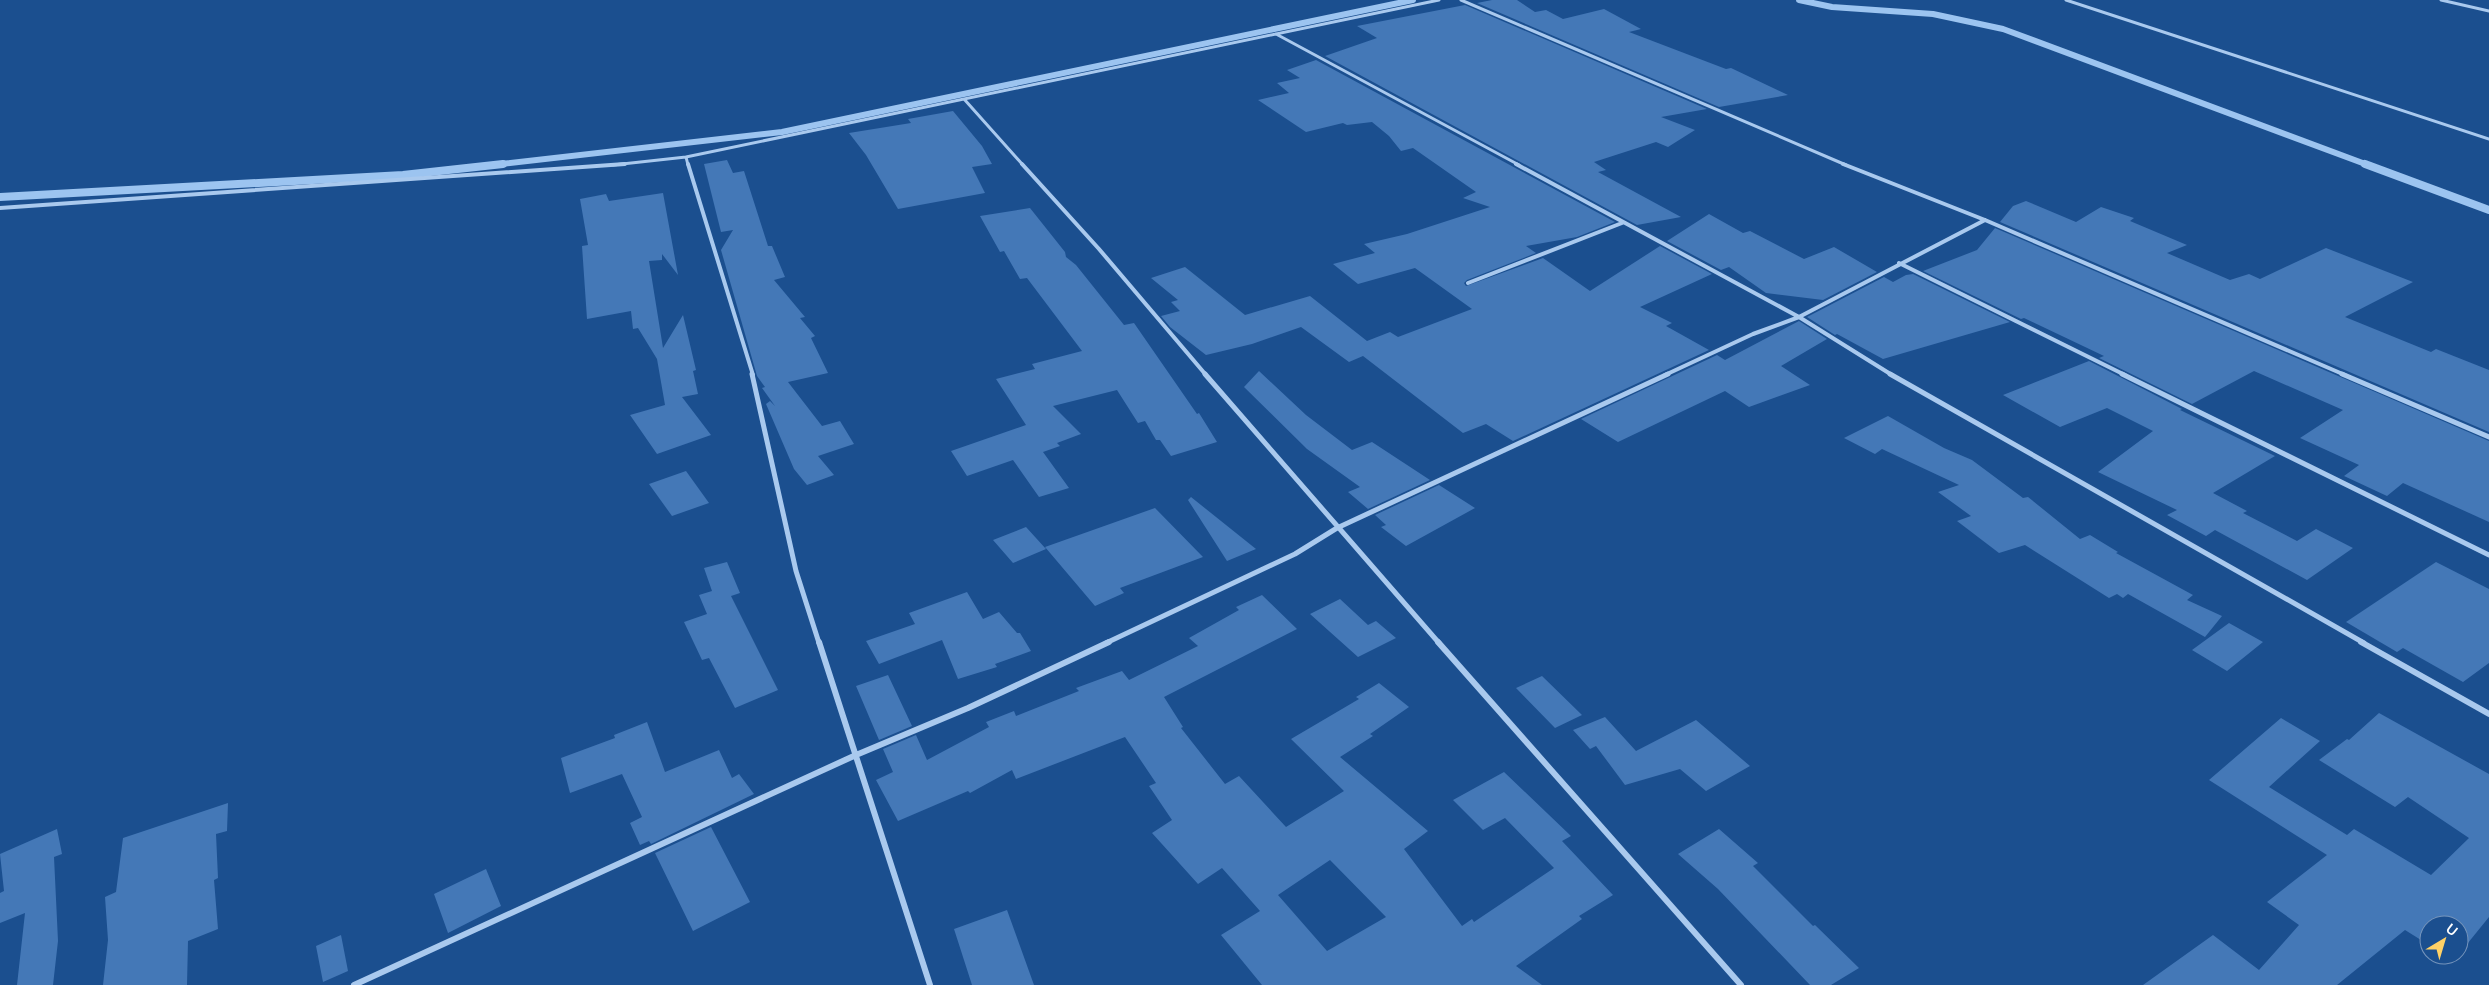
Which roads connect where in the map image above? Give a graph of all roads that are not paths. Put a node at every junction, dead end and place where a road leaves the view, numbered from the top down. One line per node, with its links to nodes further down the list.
1 (1439, 0): 6 (street)
2 (1460, 0): 11 (street)
3 (2066, 0): 8 (street)
4 (2441, 0): 5 (street)
5 (2489, 11)
6 (1276, 34): 7 (street); 12 (street)
7 (964, 99): 9 (street); 17 (street)
8 (2489, 139)
9 (686, 157): 10 (street); 20 (street)
10 (0, 208)
11 (1985, 220): 13 (street); 16 (street)
12 (1622, 223): 14 (street); 15 (street)
13 (1899, 263): 15 (street); 18 (street)
14 (1468, 283)
15 (1799, 317): 17 (street); 19 (street)
16 (2489, 437)
17 (1337, 528): 20 (street); 23 (street)
18 (2489, 555)
19 (2489, 714)
20 (856, 755): 21 (street); 22 (street)
21 (354, 985)
22 (930, 985)
23 (1741, 985)

